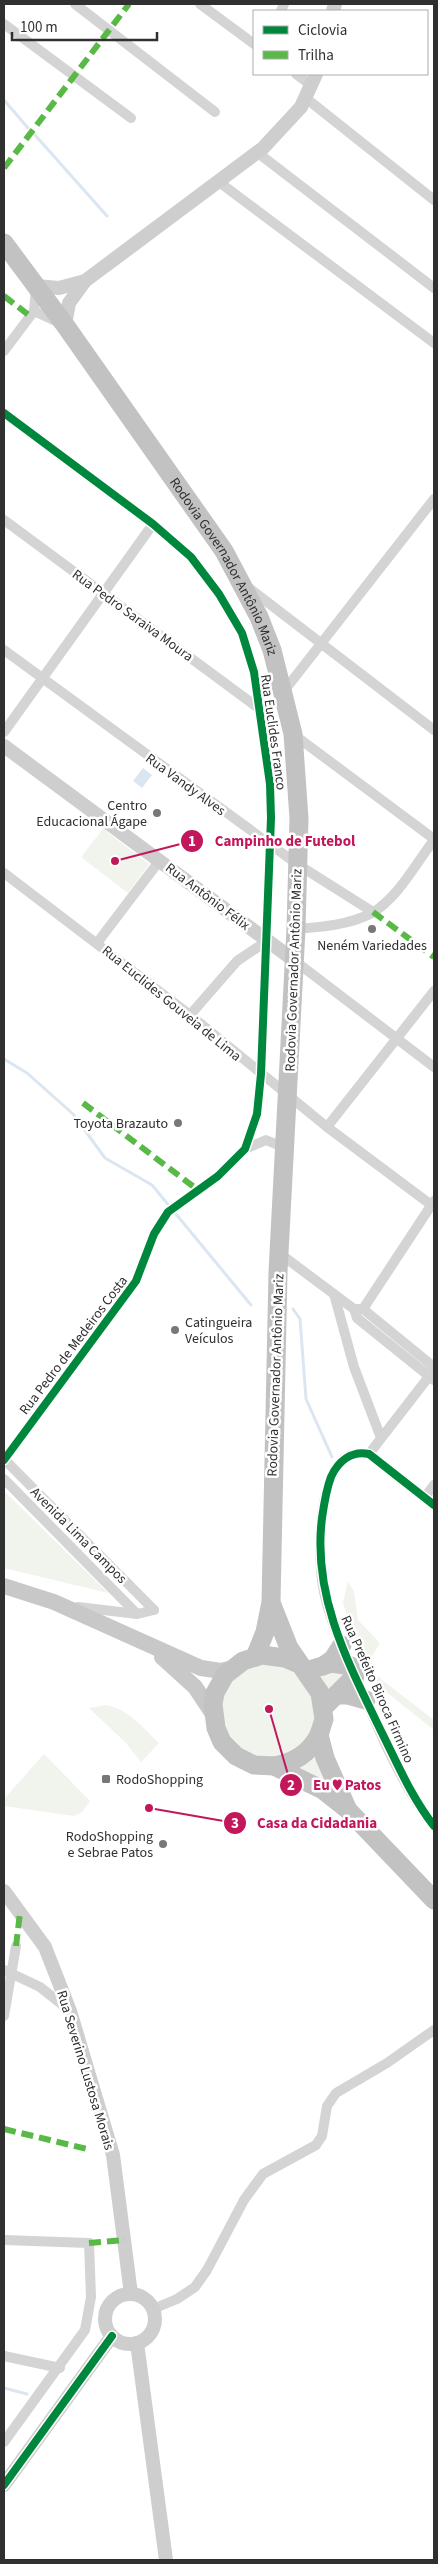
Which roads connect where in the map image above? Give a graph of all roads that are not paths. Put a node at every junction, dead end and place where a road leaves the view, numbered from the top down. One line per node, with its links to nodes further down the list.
1 (75, 4): 8 (street)
2 (200, 4): 4 (street)
3 (4, 24): 9 (street)
4 (253, 43)
5 (299, 75): 6 (street)
6 (314, 80): 7 (main road)
7 (307, 99): 10 (main road); 12 (street)
8 (216, 112)
9 (131, 118)
10 (258, 153): 11 (main road); 15 (street)
11 (219, 182): 16 (main road); 19 (street)
12 (434, 200)
13 (4, 243): 14 (highway, Rodovia Governador Antônio Mariz)
14 (36, 286): 16 (main road); 17 (street); 18 (highway, Rodovia Governador Antônio Mariz)
15 (434, 288)
16 (62, 297): 18 (main road)
17 (34, 311): 18 (street); 20 (street)
18 (65, 325): 25 (highway, Rodovia Governador Antônio Mariz)
19 (434, 343)
20 (4, 351)
21 (4, 413): 24 (street, Rua Euclides Franco)
22 (434, 499): 27 (street)
23 (4, 520): 26 (street, Rua Pedro Saraiva Moura)
24 (153, 524): 26 (street); 31 (street, Rua Euclides Franco)
25 (242, 582): 27 (street); 30 (highway, Rodovia Governador Antônio Mariz)
26 (102, 592): 29 (street); 31 (street, Rua Pedro Saraiva Moura)
27 (320, 644): 30 (street); 32 (street)
28 (4, 650): 29 (street, Rua Vandy Alves)
29 (42, 678): 33 (street); 37 (street, Rua Vandy Alves)
30 (284, 690): 34 (highway, Rodovia Governador Antônio Mariz)
31 (261, 710): 37 (street, Rua Euclides Franco)
32 (434, 730)
33 (4, 732)
34 (293, 734): 36 (street); 39 (highway, Rodovia Governador Antônio Mariz)
35 (4, 746): 38 (main road, Rua Antônio Félix)
36 (434, 839): 41 (street)
37 (268, 844): 39 (street, Rua Vandy Alves); 43 (street, Rua Euclides Franco)
38 (160, 860): 43 (main road, Rua Antônio Félix); 44 (street)
39 (297, 864): 41 (street, Rua Vandy Alves); 42 (highway, Rodovia Governador Antônio Mariz)
40 (4, 874): 44 (street, Rua Euclides Gouveia de Lima)
41 (373, 912): 42 (street)
42 (296, 929): 45 (highway, Rodovia Governador Antônio Mariz)
43 (267, 940): 45 (main road, Rua Antônio Félix); 47 (street); 50 (street, Rua Euclides Franco)
44 (97, 943): 47 (street, Rua Euclides Gouveia de Lima)
45 (295, 961): 48 (street, Rua Antônio Félix); 51 (highway, Rodovia Governador Antônio Mariz)
46 (434, 991): 48 (street)
47 (190, 1015): 50 (street, Rua Euclides Gouveia de Lima)
48 (396, 1038): 49 (street, Rua Antônio Félix); 52 (street)
49 (434, 1067)
50 (260, 1074): 51 (street, Rua Euclides Gouveia de Lima); 54 (street, Rua Pedro de Medeiros Costa)
51 (288, 1096): 52 (street, Rua Euclides Gouveia de Lima); 53 (highway, Rodovia Governador Antônio Mariz)
52 (327, 1127): 55 (street, Rua Euclides Gouveia de Lima)
53 (285, 1148): 54 (street, Rua Pedro de Medeiros Costa); 56 (highway, Rodovia Governador Antônio Mariz)
54 (245, 1149): 62 (street, Rua Pedro de Medeiros Costa)
55 (433, 1204): 58 (street)
56 (279, 1252): 57 (street); 73 (highway, Rodovia Governador Antônio Mariz)
57 (334, 1294): 58 (street); 60 (street)
58 (358, 1309): 59 (street)
59 (433, 1373): 60 (street)
60 (381, 1438): 61 (street)
61 (365, 1453): 66 (street); 76 (street, Rua Prefeito Biroca Firmino)
62 (4, 1459): 65 (street, Avenida Lima Campos)
63 (4, 1479): 67 (street, Avenida Lima Campos)
64 (434, 1485): 66 (street)
65 (33, 1489): 67 (street); 69 (street, Avenida Lima Campos)
66 (424, 1498): 68 (street)
67 (24, 1499): 70 (street, Avenida Lima Campos)
68 (434, 1505)
69 (80, 1537): 70 (street); 74 (street, Avenida Lima Campos)
70 (71, 1547): 74 (street, Avenida Lima Campos)
71 (4, 1586): 72 (main road)
72 (54, 1602): 74 (street); 75 (main road)
73 (271, 1602): 77 (highway, Rodovia Governador Antônio Mariz); 78 (highway, Rodovia Governador Antônio Mariz)
74 (137, 1614)
75 (140, 1641): 79 (main road); 84 (main road)
76 (342, 1645): 78 (highway); 80 (street, Rua Prefeito Biroca Firmino)
77 (255, 1657): 78 (highway); 79 (highway)
78 (310, 1667): 80 (highway); 83 (highway, Rodovia Governador Antônio Mariz)
79 (232, 1668): 84 (highway)
80 (353, 1671): 81 (highway); 82 (street, Rua Prefeito Biroca Firmino)
81 (338, 1695): 82 (highway); 83 (highway)
82 (366, 1700): 88 (street, Rua Prefeito Biroca Firmino)
83 (324, 1707): 85 (highway)
84 (213, 1714): 86 (highway)
85 (319, 1735): 86 (highway); 87 (highway)
86 (274, 1766): 87 (highway)
87 (347, 1809): 90 (highway)
88 (434, 1826)
89 (4, 1891): 93 (main road, Rua Severino Lustosa Morais)
90 (434, 1900)
91 (16, 1946): 92 (street)
92 (7, 1971): 93 (street); 94 (street)
93 (70, 2011): 97 (main road, Rua Severino Lustosa Morais)
94 (4, 2016)
95 (434, 2030): 98 (street)
96 (4, 2240): 102 (street)
97 (131, 2294): 98 (main road); 99 (main road)
98 (153, 2309): 100 (main road)
99 (112, 2336): 100 (main road); 104 (main road)
100 (137, 2343): 105 (main road)
101 (4, 2356): 102 (street)
102 (60, 2368): 103 (street)
103 (5, 2440)
104 (4, 2485)
105 (166, 2560)

